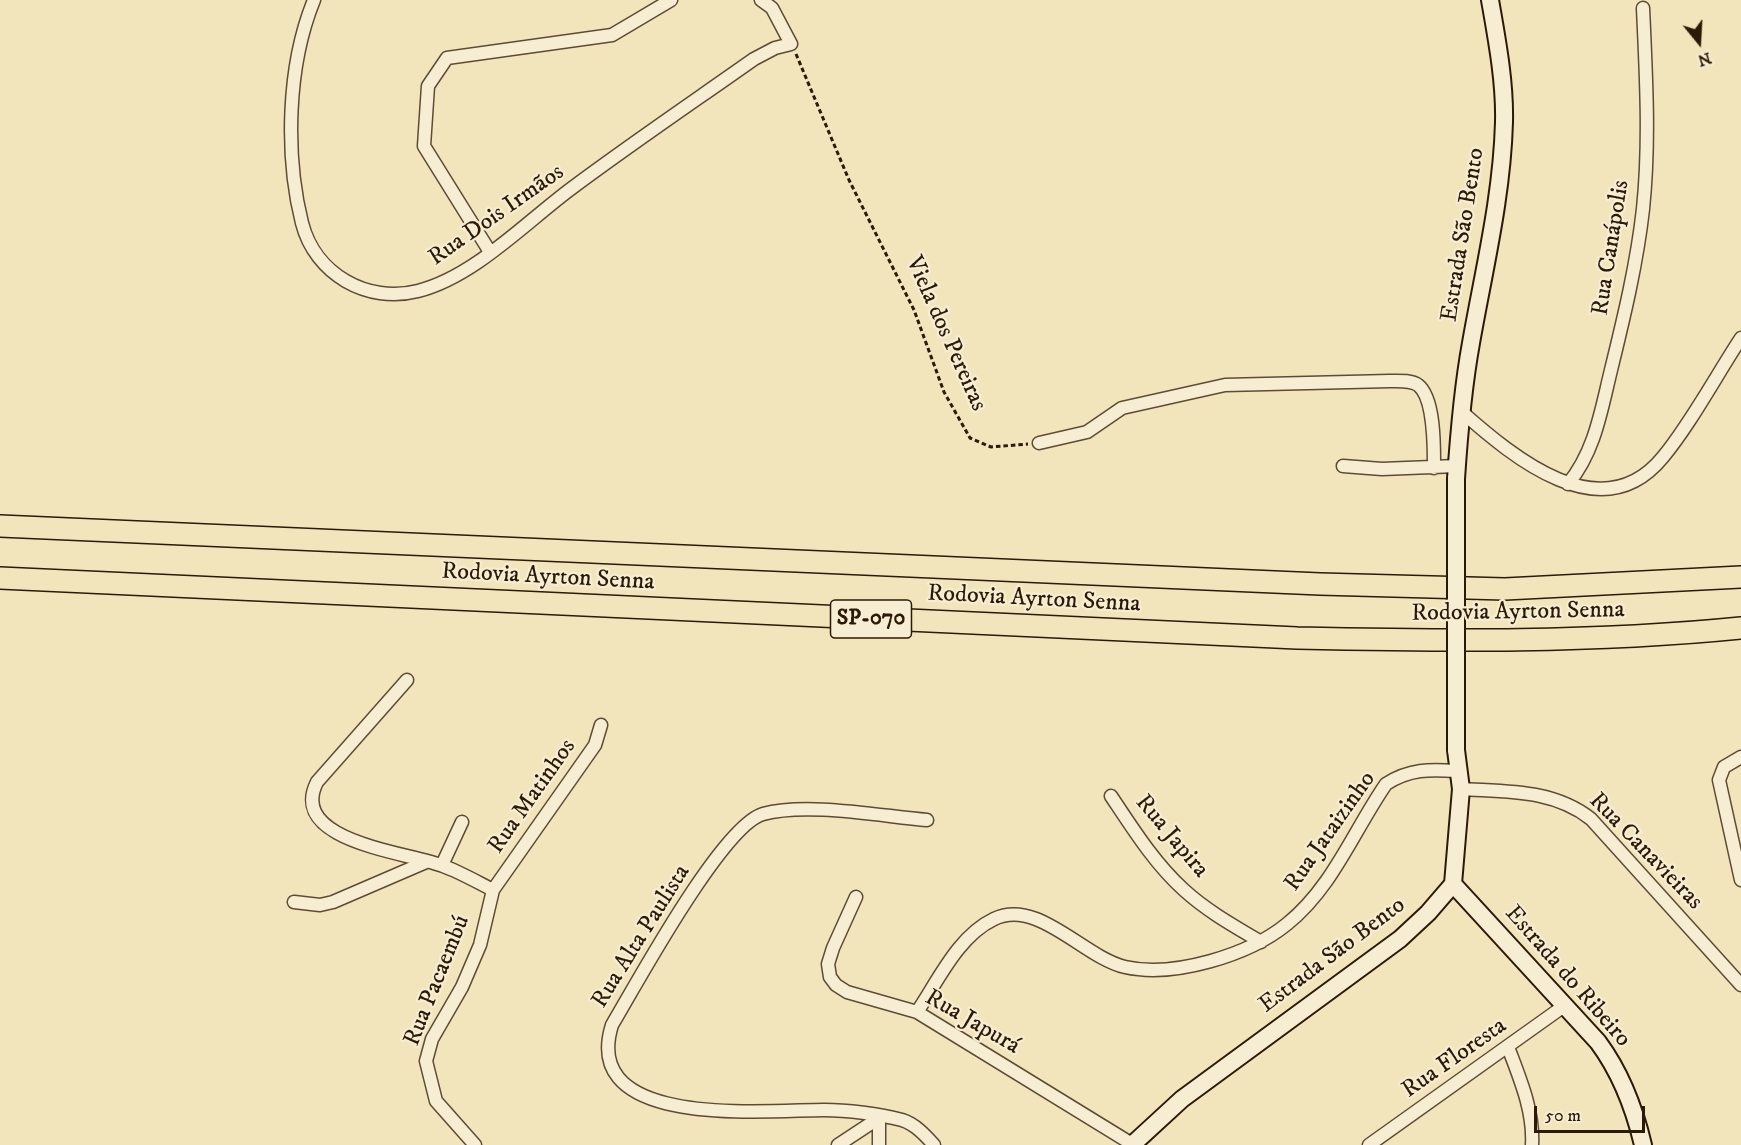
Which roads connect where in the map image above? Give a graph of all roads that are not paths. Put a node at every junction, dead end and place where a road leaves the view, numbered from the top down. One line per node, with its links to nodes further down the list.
1 (314, 0): 6 (street, Rua Dois Irmãos)
2 (671, 0): 6 (street)
3 (761, 0): 6 (street, Rua Dois Irmãos)
4 (1490, 0): 8 (street, Estrada São Bento)
5 (1643, 8): 13 (street, Rua Canápolis)
6 (490, 252)
7 (1741, 338): 13 (street)
8 (1462, 412): 12 (street, Estrada São Bento); 13 (street)
9 (1039, 443): 11 (street)
10 (1343, 466): 11 (street)
11 (1434, 468): 12 (street)
12 (1457, 472): 21 (street, Estrada São Bento, bridge)
13 (1568, 484)
14 (0, 526): 15 (highway, Rodovia Ayrton Senna / SP-070)
15 (1741, 577)
16 (0, 578): 17 (highway, Rodovia Ayrton Senna / SP-070)
17 (1741, 628)
18 (407, 680): 26 (street)
19 (601, 725): 30 (street, Rua Matinhos)
20 (1741, 758): 28 (street)
21 (1456, 771): 22 (street); 33 (street, Rua Jataizinho)
22 (1461, 789): 29 (street); 34 (street, Rua Canavieiras)
23 (1111, 796): 33 (street, Rua Japira)
24 (927, 820): 38 (street, Rua Alta Paulista)
25 (462, 822): 27 (street)
26 (426, 862): 27 (street); 32 (street)
27 (442, 865): 30 (street)
28 (1741, 880)
29 (1453, 884): 35 (street, Estrada do Ribeiro); 43 (street, Estrada São Bento)
30 (493, 890): 39 (street, Rua Pacaembú)
31 (856, 897): 36 (street, Rua Japurá)
32 (294, 902)
33 (1261, 942): 36 (street, Rua Jataizinho)
34 (1741, 985)
35 (1564, 1006): 37 (street, Rua Floresta); 46 (street, Estrada do Ribeiro)
36 (917, 1012): 43 (street, Rua Japurá)
37 (1509, 1047): 44 (street, Rua Floresta); 45 (street)
38 (879, 1118): 40 (street); 41 (street); 42 (street, Rua Alta Paulista)
39 (475, 1145)
40 (838, 1145)
41 (879, 1145)
42 (934, 1145)
43 (1132, 1145)
44 (1369, 1145)
45 (1532, 1145)
46 (1643, 1145)

